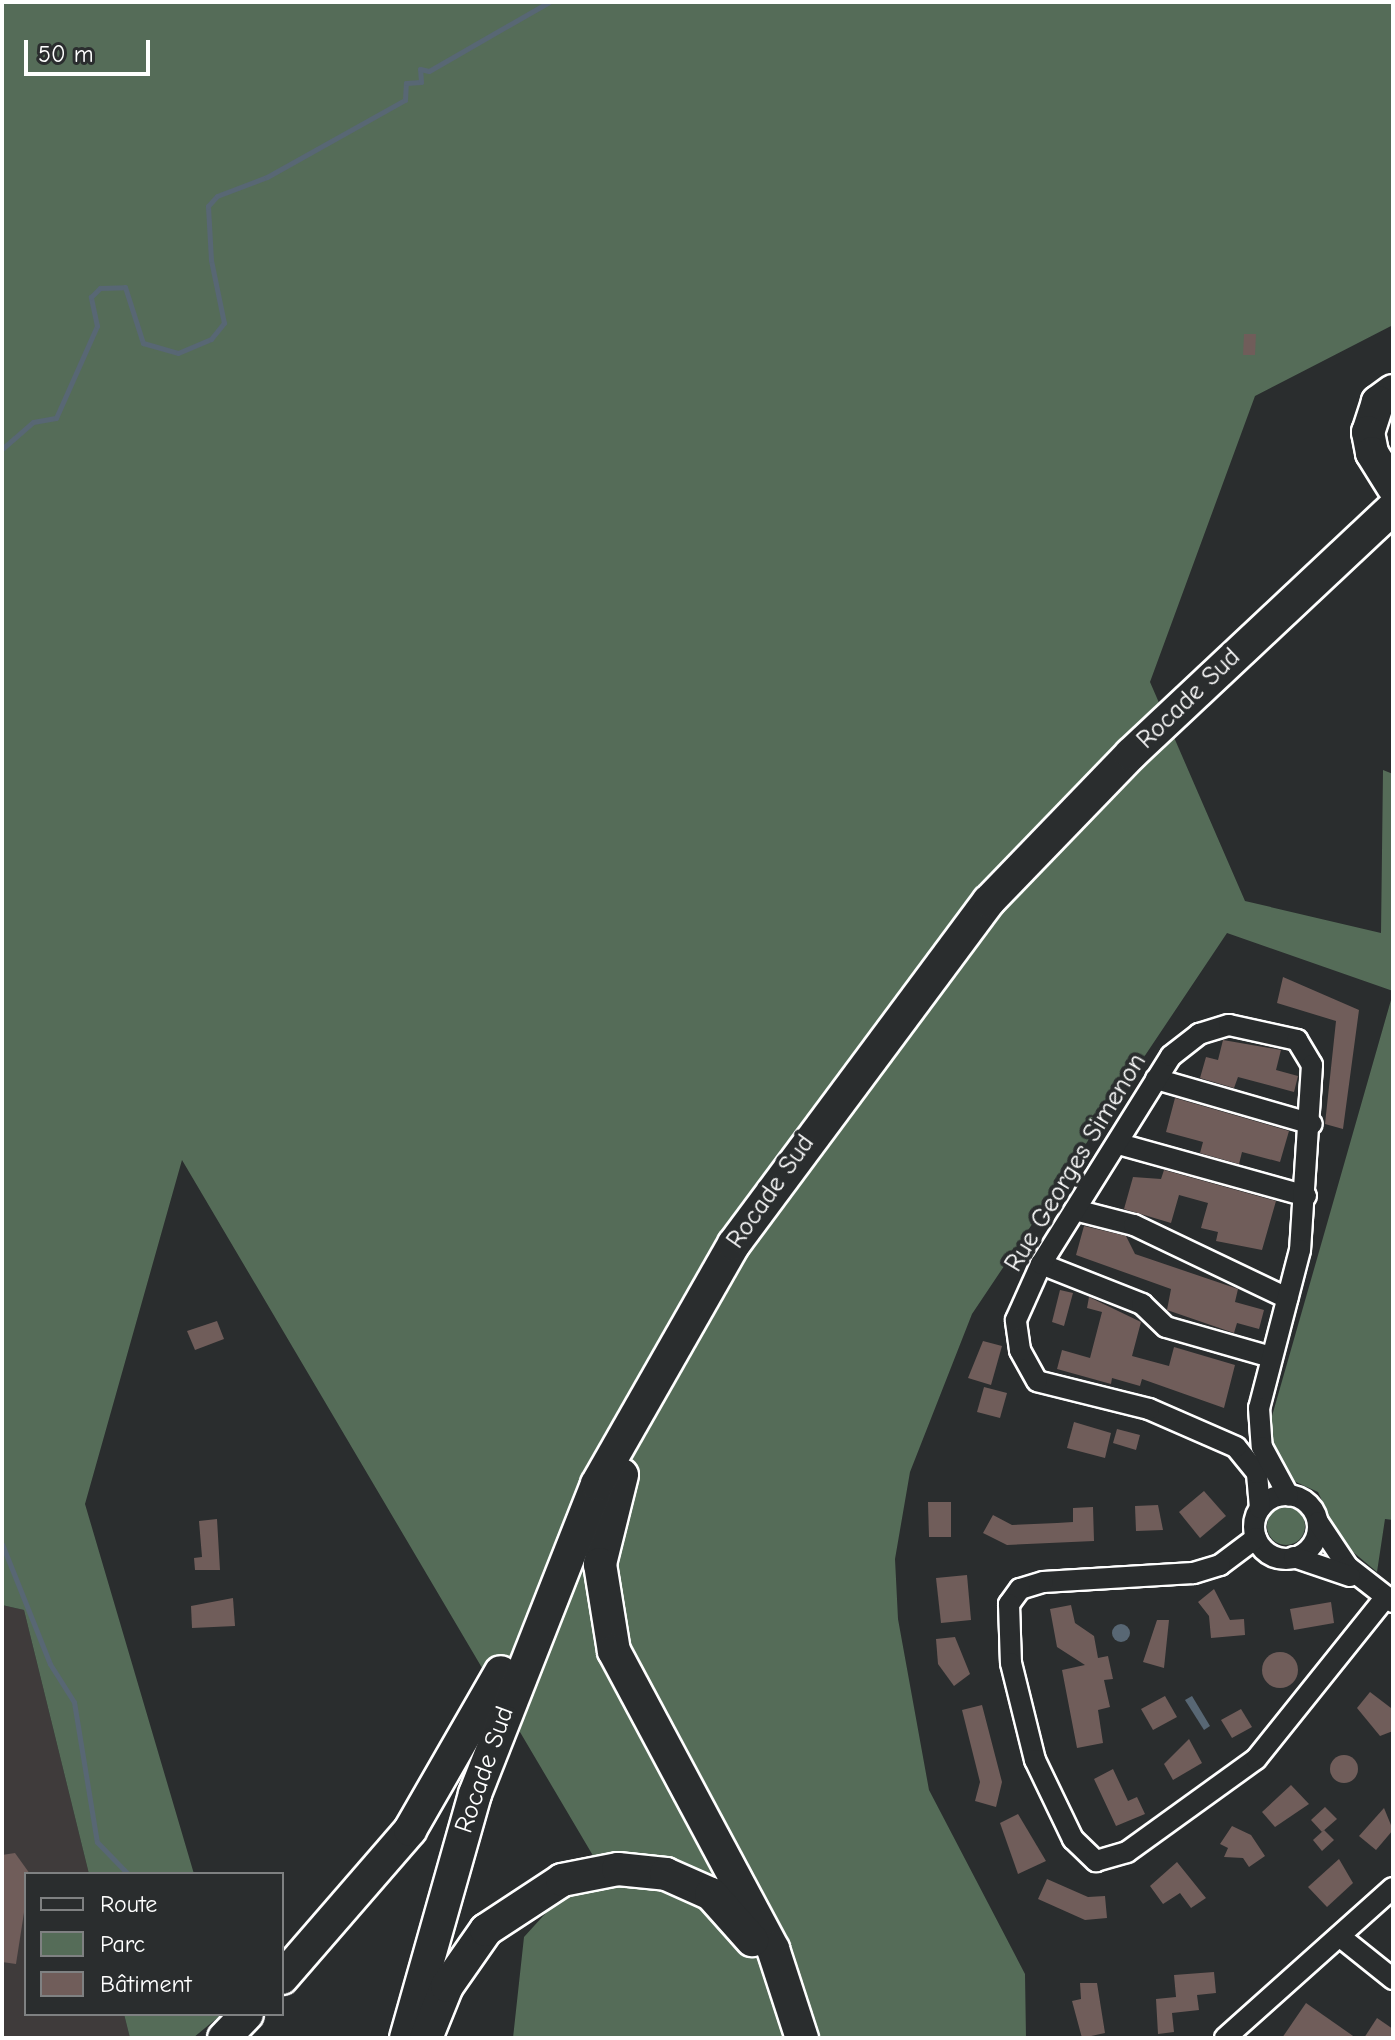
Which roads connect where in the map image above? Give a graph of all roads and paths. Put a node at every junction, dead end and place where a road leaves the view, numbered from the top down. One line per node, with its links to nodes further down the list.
1 (1393, 391): 2 (main road)
2 (1393, 487)
3 (1393, 508): 7 (main road, Rocade Sud)
4 (1156, 1079): 5 (street); 5 (street, Rue Georges Simenon); 6 (street, Rue Georges Simenon)
5 (1312, 1124): 8 (street, Rue Georges Simenon)
6 (1119, 1144): 8 (street); 9 (street, Rue Georges Simenon)
7 (797, 1151): 13 (main road, Rocade Sud); 30 (main road)
8 (1306, 1196): 11 (street, Rue Georges Simenon)
9 (1075, 1210): 10 (street, Rue Georges Simenon); 11 (street)
10 (1041, 1264): 12 (street); 15 (street, Rue Georges Simenon)
11 (1287, 1298): 12 (street, Rue Georges Simenon)
12 (1268, 1356): 14 (street, Rue Georges Simenon)
13 (597, 1484): 23 (main road); 27 (main road, Rocade Sud)
14 (1288, 1495): 15 (street); 16 (street)
15 (1260, 1508): 17 (street)
16 (1318, 1522): 18 (street); 19 (street)
17 (1256, 1538): 18 (street); 20 (street)
18 (1294, 1557): 19 (street)
19 (1368, 1585): 20 (street)
20 (1389, 1600)
21 (1393, 1888): 22 (street)
22 (1343, 1939): 24 (street); 31 (street)
23 (284, 1976)
24 (1393, 1979)
25 (245, 2016): 26 (main road)
26 (224, 2038)
27 (406, 2038)
28 (426, 2038): 29 (main road)
29 (778, 2038)
30 (802, 2038)
31 (1225, 2038)

